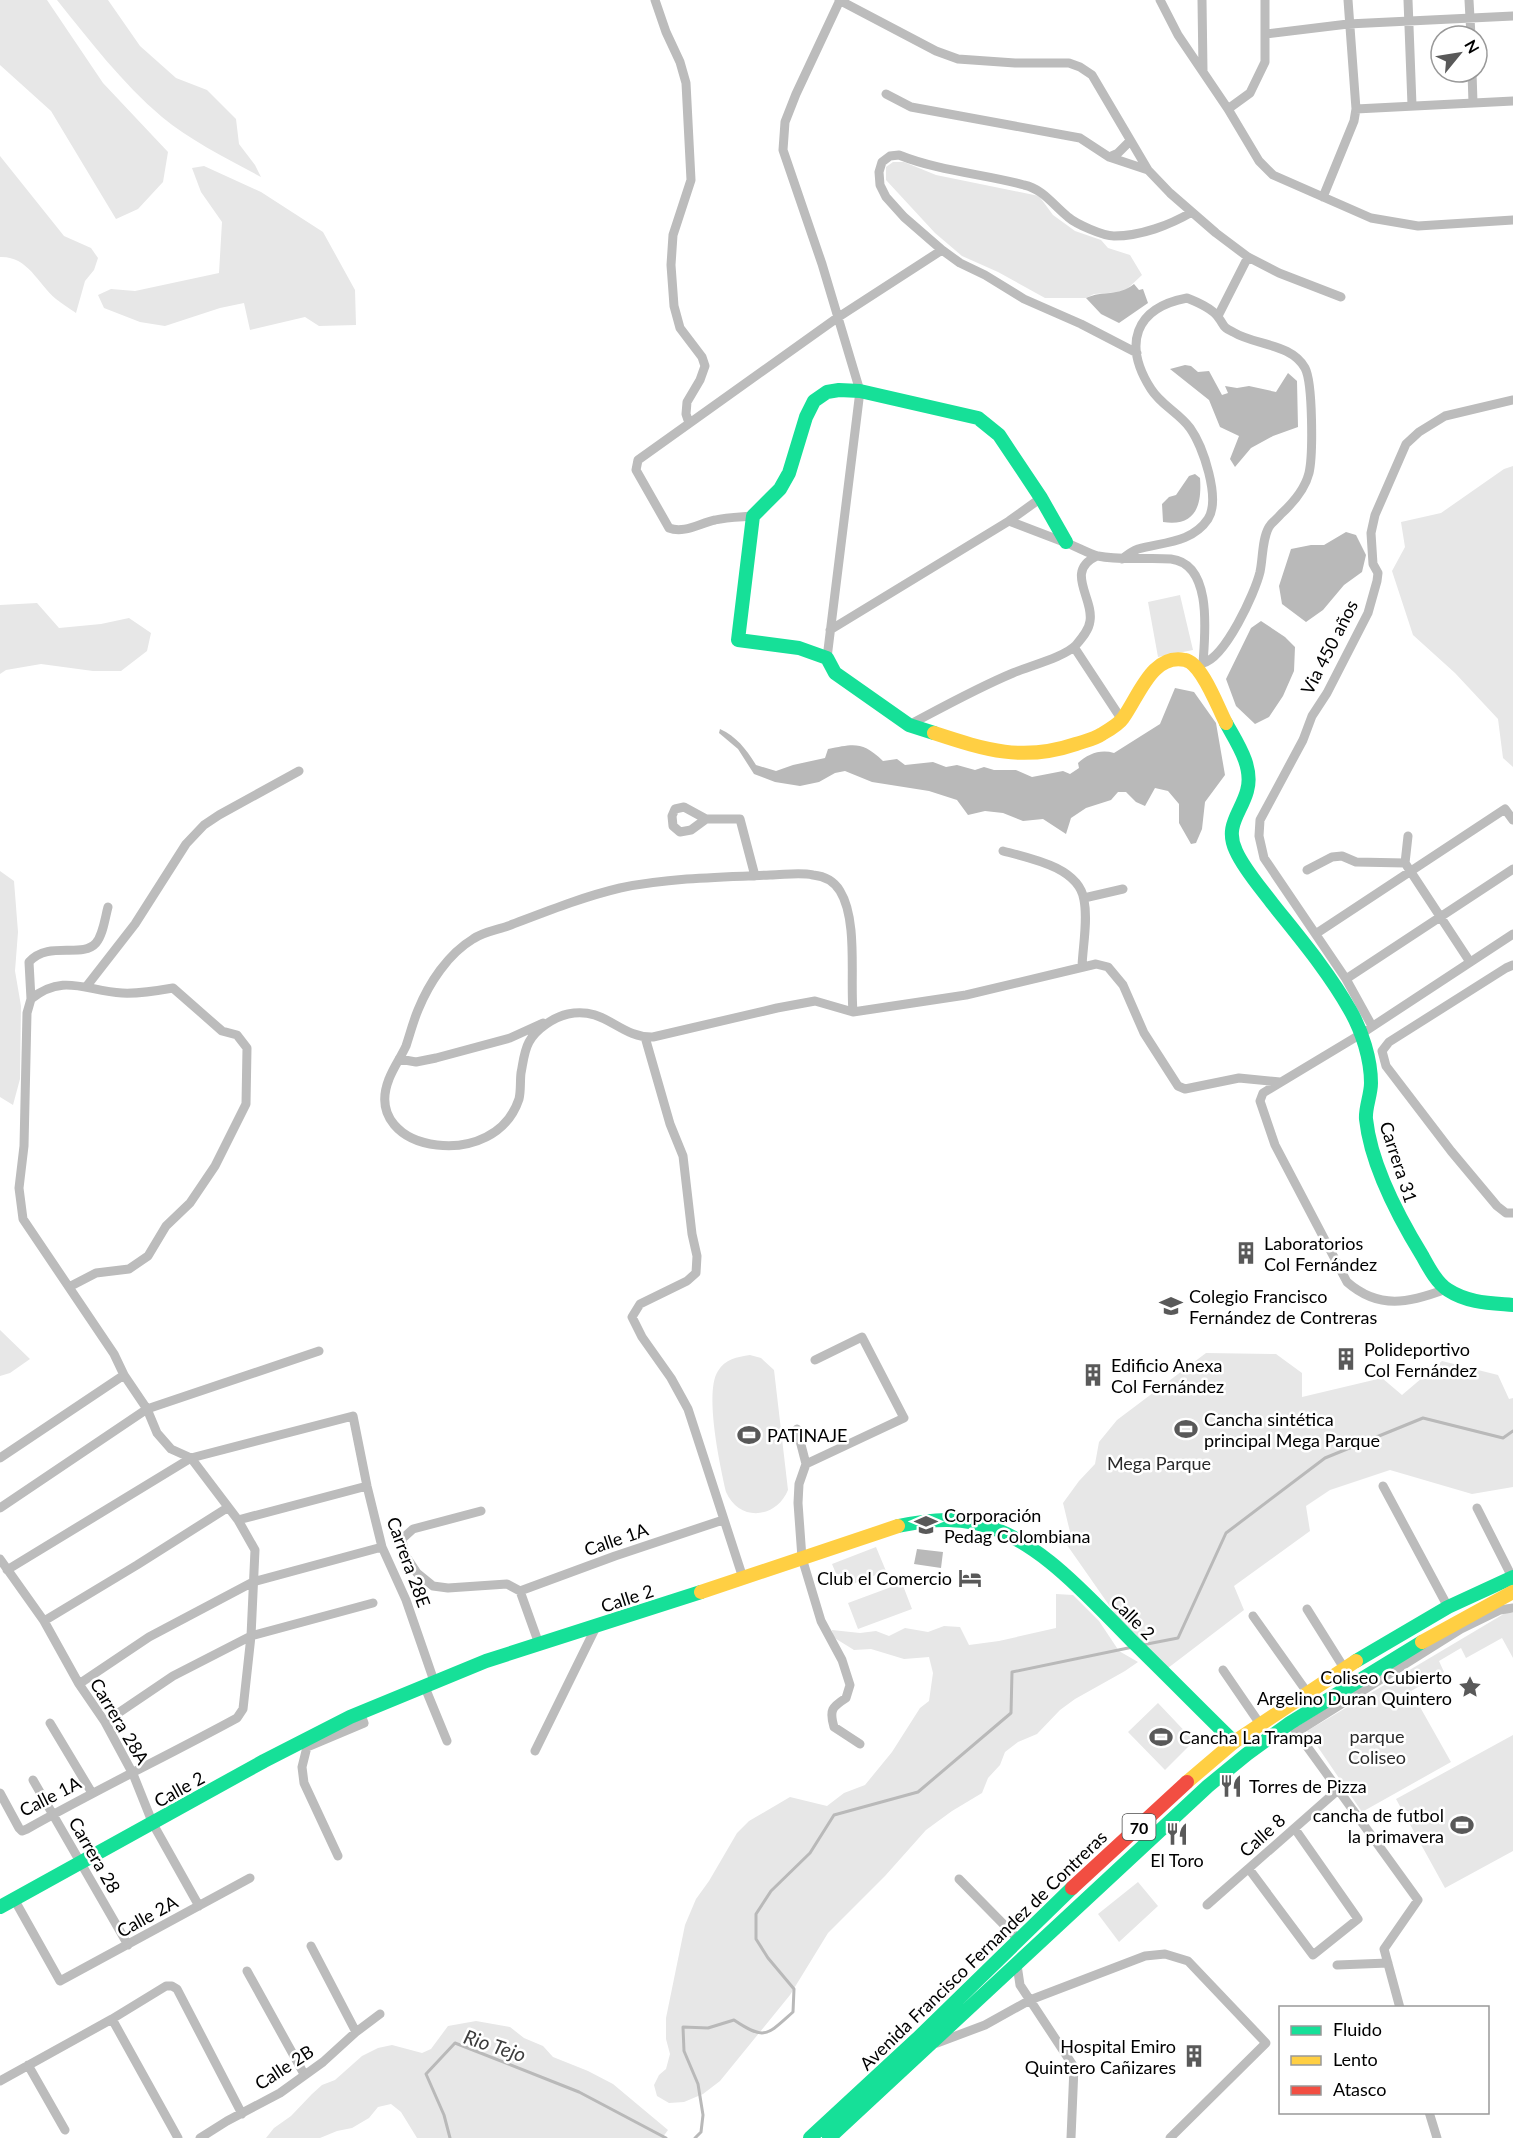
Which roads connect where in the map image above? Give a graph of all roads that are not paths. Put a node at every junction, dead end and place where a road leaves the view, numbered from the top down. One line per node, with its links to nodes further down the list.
1 (655, 0): 37 (street)
2 (840, 0): 23 (street); 33 (street)
3 (1160, 0): 15 (street)
4 (1202, 0): 15 (street)
5 (1265, 0): 14 (street)
6 (1348, 0): 12 (street)
7 (1408, 0): 11 (street)
8 (1469, 0): 10 (street)
9 (1513, 16): 10 (street)
10 (1470, 18): 11 (street); 13 (street)
11 (1410, 21): 12 (street); 20 (street)
12 (1348, 24): 14 (street); 21 (street)
13 (1470, 24)
14 (1266, 34): 22 (street)
15 (1203, 70): 22 (street)
16 (1472, 84): 19 (street)
17 (886, 94): 24 (street)
18 (1513, 101): 19 (street)
19 (1473, 103): 20 (street)
20 (1412, 105): 21 (street)
21 (1356, 109): 26 (street)
22 (1228, 110): 26 (street)
23 (1130, 141): 24 (street); 25 (street)
24 (1109, 158): 25 (street)
25 (1148, 170): 27 (street)
26 (1323, 197): 28 (street)
27 (1192, 212): 29 (street); 30 (street)
28 (1513, 220)
29 (942, 250): 33 (street); 34 (street)
30 (1248, 257): 31 (street); 32 (street)
31 (1341, 297)
32 (1218, 316): 34 (street); 47 (street)
33 (837, 318): 35 (street); 37 (street)
34 (1137, 353): 43 (street)
35 (860, 391): 38 (street); 39 (street); 44 (street)
36 (1513, 400): 63 (street, Via 450 años)
37 (689, 423): 39 (street)
38 (1041, 498): 40 (street); 41 (street)
39 (753, 516): 46 (street)
40 (1009, 521): 41 (street); 44 (street)
41 (1066, 542): 42 (street)
42 (1097, 556): 43 (street); 45 (street)
43 (1122, 559): 47 (street)
44 (830, 630): 46 (street)
45 (1074, 647): 48 (street); 49 (street)
46 (827, 658): 49 (street)
47 (1201, 666): 48 (street); 73 (street, Carrera 31)
48 (1122, 720): 49 (street)
49 (909, 725)
50 (299, 771): 69 (street)
51 (706, 819): 58 (street)
52 (1513, 820): 55 (street)
53 (1408, 836): 55 (street)
54 (1003, 851): 60 (street)
55 (1407, 868): 57 (street); 62 (street); 63 (street)
56 (1513, 869): 62 (street)
57 (1307, 870)
58 (755, 876): 71 (street); 75 (street)
59 (1124, 889): 60 (street)
60 (1084, 898): 67 (street)
61 (108, 907): 70 (street)
62 (1441, 917): 65 (street); 68 (street)
63 (1317, 933): 68 (street, Via 450 años)
64 (1513, 934): 65 (street)
65 (1470, 962): 73 (street)
66 (1513, 965): 77 (street)
67 (1082, 966): 71 (street); 76 (street)
68 (1346, 979): 73 (street, Via 450 años)
69 (86, 987): 70 (street); 78 (street)
70 (31, 999): 78 (street)
71 (853, 1012): 74 (street)
72 (555, 1018): 74 (street); 75 (street); 75 (street)
73 (1367, 1030): 76 (street); 79 (street, Carrera 31)
74 (645, 1037): 96 (street)
75 (399, 1059)
76 (1280, 1082): 79 (street)
77 (1513, 1213)
78 (69, 1287): 83 (street)
79 (1446, 1288): 80 (street)
80 (1513, 1305)
81 (319, 1351): 84 (street)
82 (815, 1360): 88 (street)
83 (124, 1376): 84 (street); 86 (street)
84 (147, 1409): 87 (street); 91 (street)
85 (797, 1429): 88 (street)
86 (0, 1458)
87 (191, 1458): 89 (street, Carrera 28E); 92 (street); 100 (street)
88 (806, 1464): 98 (street)
89 (367, 1486): 95 (street); 97 (street, Carrera 28E)
90 (1383, 1486): 107 (street)
91 (0, 1508)
92 (227, 1508): 95 (street); 111 (street)
93 (1477, 1508): 101 (street)
94 (481, 1511): 104 (street)
95 (238, 1520): 103 (street)
96 (723, 1520): 102 (street); 104 (street, Calle 1A)
97 (382, 1547): 103 (street); 117 (street, Carrera 28E)
98 (802, 1558): 102 (street, Calle 2); 126 (street, Calle 2); 127 (street)
99 (0, 1559): 100 (street, Carrera 28A)
100 (8, 1570): 111 (street, Carrera 28A)
101 (1513, 1577): 107 (street, Avenida Francisco Fernandez de Contreras / 70)
102 (743, 1578): 112 (street, Calle 2)
103 (253, 1582): 113 (street); 118 (street)
104 (520, 1591): 114 (street)
105 (1513, 1592): 124 (street, Avenida Francisco Fernandez de Contreras / 70)
106 (373, 1603): 113 (street)
107 (1448, 1607): 115 (street, Avenida Francisco Fernandez de Contreras / 70)
108 (1513, 1608): 124 (street)
109 (1308, 1609): 115 (street)
110 (1253, 1616): 119 (street)
111 (44, 1621): 118 (street, Carrera 28A)
112 (596, 1627): 114 (street, Calle 2); 128 (street)
113 (251, 1636): 121 (street); 129 (street, Calle 1A)
114 (539, 1644): 117 (street, Calle 2)
115 (1344, 1668): 119 (street, Avenida Francisco Fernandez de Contreras / 70)
116 (1223, 1670): 123 (street)
117 (429, 1683): 120 (street, Calle 2); 125 (street, Carrera 28E)
118 (79, 1684): 121 (street, Carrera 28A)
119 (1307, 1692): 123 (street, Avenida Francisco Fernandez de Contreras / 70)
120 (354, 1719): 135 (street, Calle 2); 137 (street)
121 (105, 1722): 129 (street, Carrera 28A)
122 (50, 1723): 132 (street)
123 (1260, 1724): 126 (street, Avenida Francisco Fernandez de Contreras / 70)
124 (1294, 1727): 131 (street); 150 (street, Avenida Francisco Fernandez de Contreras / 70)
125 (447, 1741)
126 (1234, 1742): 146 (street, Avenida Francisco Fernandez de Contreras / 70)
127 (861, 1744)
128 (535, 1750)
129 (133, 1774): 132 (street, Calle 1A); 135 (street, Carrera 28A)
130 (33, 1780): 134 (street, Carrera 28)
131 (1339, 1789): 136 (street, Calle 8); 149 (street)
132 (92, 1792): 134 (street, Calle 1A)
133 (0, 1793): 134 (street, Calle 1A)
134 (53, 1815): 138 (street, Carrera 28)
135 (153, 1824): 138 (street, Calle 2); 144 (street, Carrera 28A)
136 (1294, 1829): 139 (street, Calle 8); 139 (street)
137 (338, 1856)
138 (80, 1863): 142 (street, Calle 2); 147 (street, Carrera 28)
139 (1249, 1869): 143 (street, Calle 8)
140 (250, 1878): 144 (street, Calle 2A)
141 (959, 1879): 146 (street)
142 (14, 1899): 145 (street, Calle 2); 147 (street, Calle 2A)
143 (1207, 1905)
144 (199, 1906): 147 (street, Calle 2A)
145 (0, 1907)
146 (1018, 1939): 167 (street, Avenida Francisco Fernandez de Contreras / 70)
147 (128, 1945)
148 (310, 1946): 157 (street)
149 (1388, 1963): 151 (street); 154 (street)
150 (1017, 1965): 153 (street); 158 (street, Avenida Francisco Fernandez de Contreras / 70)
151 (1337, 1965)
152 (247, 1971): 160 (street)
153 (1029, 2000): 158 (street); 169 (street); 170 (street)
154 (1400, 2006)
155 (380, 2014): 157 (street, Calle 2B)
156 (112, 2019): 159 (street); 162 (street); 165 (street)
157 (357, 2031): 160 (street, Calle 2B)
158 (926, 2048): 168 (street, Avenida Francisco Fernandez de Contreras / 70)
159 (28, 2065): 161 (street); 164 (street)
160 (304, 2074): 162 (street, Calle 2B)
161 (0, 2081)
162 (242, 2114): 166 (street, Calle 2B)
163 (1430, 2114): 171 (street)
164 (65, 2130)
165 (178, 2138)
166 (200, 2138)
167 (810, 2138)
168 (829, 2138)
169 (1071, 2138)
170 (1170, 2138)
171 (1437, 2138)

